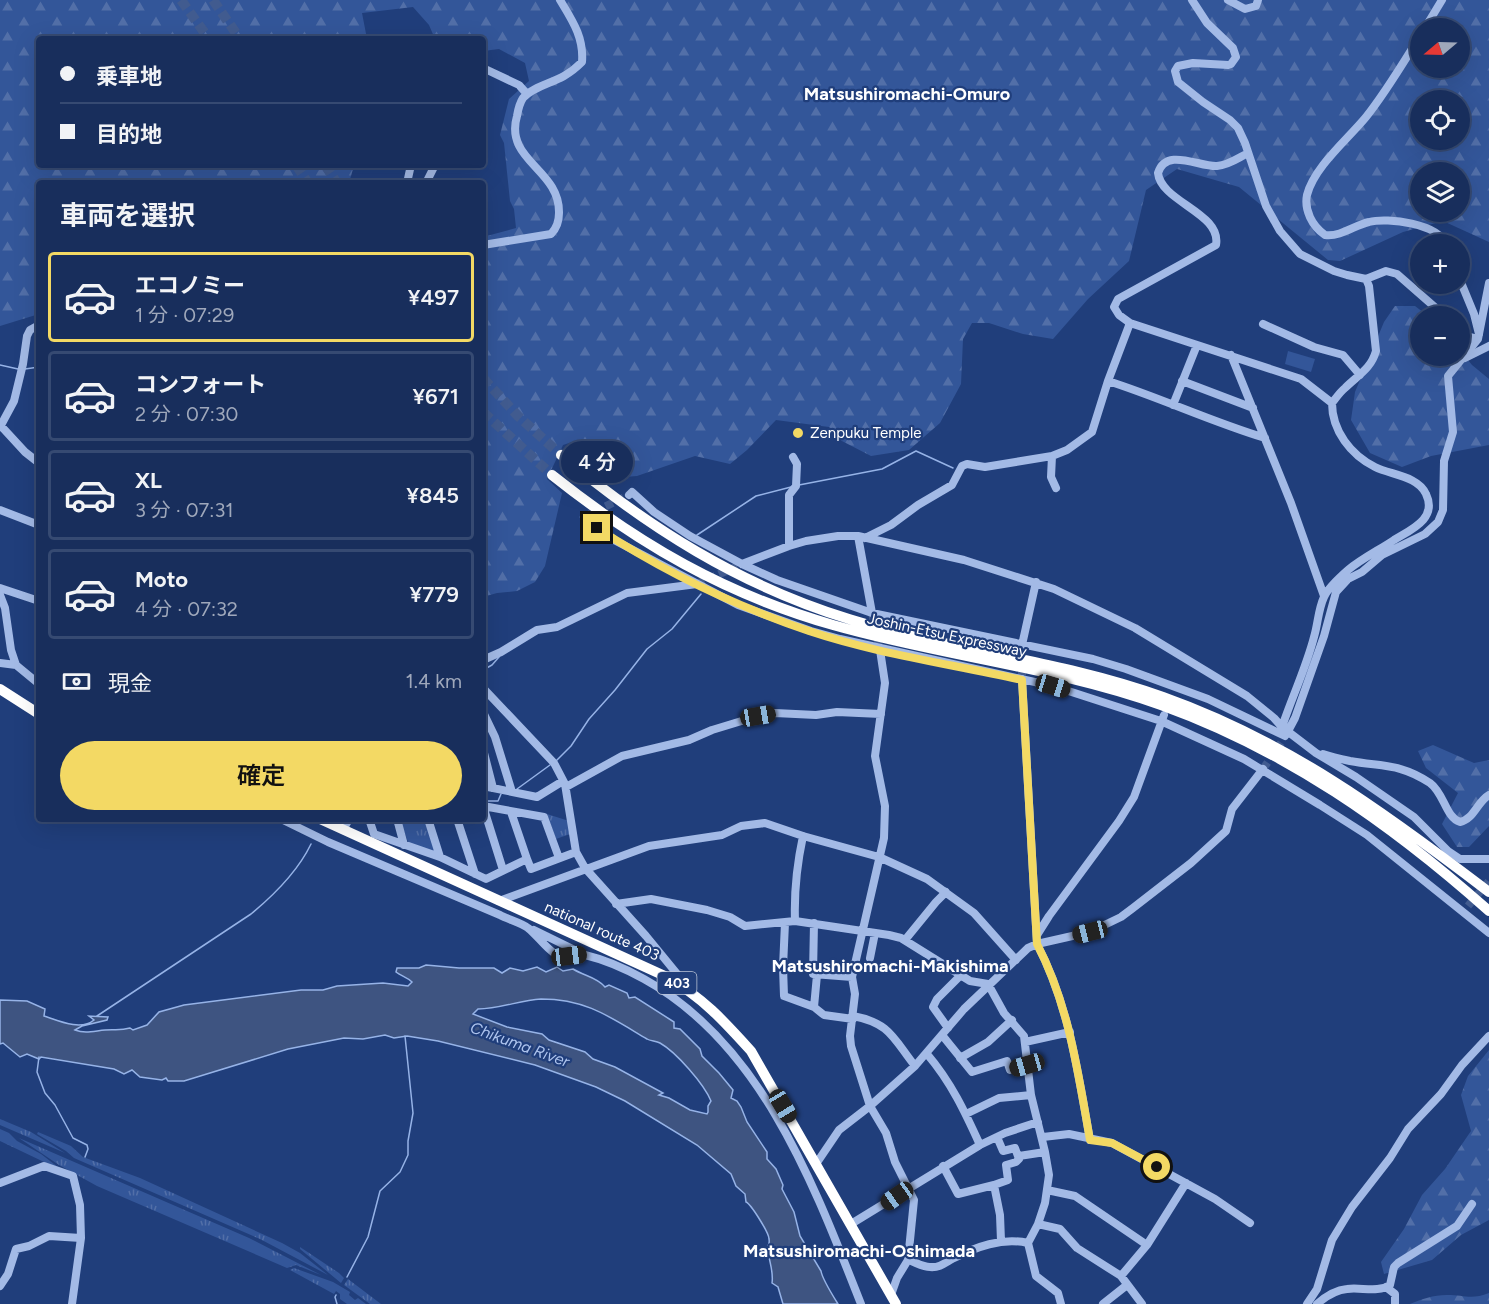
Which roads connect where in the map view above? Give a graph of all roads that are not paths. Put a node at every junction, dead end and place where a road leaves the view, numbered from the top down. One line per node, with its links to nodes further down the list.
1 (560, 0): 9 (street)
2 (1192, 0): 10 (street)
3 (1228, 0): 4 (street)
4 (1258, 0)
5 (1442, 0): 6 (street)
6 (1431, 18)
7 (1410, 51): 11 (street)
8 (486, 69): 9 (street)
9 (527, 94): 12 (street)
10 (1248, 153): 13 (street); 17 (street)
11 (1438, 234)
12 (486, 245)
13 (1366, 279): 16 (street); 28 (street)
14 (1489, 283): 21 (street)
15 (1466, 294): 21 (street)
16 (1434, 306)
17 (1131, 323): 22 (street); 29 (street)
18 (1263, 324): 28 (street)
19 (36, 327): 34 (street)
20 (1470, 336): 21 (street)
21 (1479, 337): 24 (street)
22 (1197, 345): 25 (street); 30 (street)
23 (1489, 346): 26 (street)
24 (1470, 348)
25 (1231, 355): 31 (street); 33 (street)
26 (1470, 356)
27 (1454, 366): 69 (street)
28 (1360, 375): 31 (street)
29 (1108, 381): 32 (street); 37 (street)
30 (1182, 381): 32 (street); 33 (street)
31 (1332, 403): 53 (street)
32 (1173, 405): 35 (street)
33 (1253, 408): 35 (street)
34 (0, 427): 39 (street)
35 (1265, 438): 53 (street)
36 (561, 455): 101 (highway, Joshin-Etsu Expressway)
37 (1052, 456): 41 (street); 46 (street)
38 (793, 457): 47 (street)
39 (36, 461)
40 (552, 475): 104 (highway, Joshin-Etsu Expressway)
41 (1056, 488)
42 (629, 495): 48 (street)
43 (0, 510): 45 (street)
44 (584, 517): 50 (street)
45 (36, 524)
46 (861, 537): 47 (street); 49 (street); 55 (street)
47 (789, 546): 48 (street)
48 (742, 564): 55 (street)
49 (1036, 582): 56 (street); 69 (street)
50 (697, 584): 57 (street); 58 (street)
51 (0, 588): 54 (street)
52 (0, 595): 60 (street)
53 (1324, 596): 69 (street)
54 (36, 601)
55 (872, 613): 56 (street)
56 (1022, 645): 69 (street)
57 (880, 650): 61 (street); 66 (street)
58 (486, 659)
59 (0, 663): 60 (street)
60 (16, 665): 62 (street)
61 (1022, 680): 68 (street); 112 (street)
62 (36, 682)
63 (0, 689): 65 (highway)
64 (486, 691): 73 (street)
65 (36, 712)
66 (881, 714): 73 (street); 93 (street)
67 (486, 718): 76 (street)
68 (1163, 718): 72 (street); 112 (street)
69 (1285, 734): 70 (street)
70 (1316, 753): 77 (street); 95 (street)
71 (486, 761): 75 (street)
72 (1263, 769): 110 (street); 112 (street)
73 (565, 784): 76 (street); 91 (street)
74 (486, 787): 75 (street)
75 (493, 788): 76 (street)
76 (512, 792)
77 (1489, 795)
78 (486, 807): 79 (street)
79 (511, 812): 94 (street); 96 (street)
80 (486, 816): 98 (street)
81 (287, 822): 114 (street)
82 (326, 822): 88 (highway, national route 403 / 403)
83 (347, 822): 88 (street)
84 (370, 822): 90 (street)
85 (398, 822): 90 (street)
86 (429, 822): 92 (street)
87 (458, 822): 99 (street)
88 (343, 830): 102 (highway, national route 403 / 403)
89 (803, 836): 93 (street); 97 (street); 105 (street)
90 (404, 845): 92 (street)
91 (576, 852): 94 (street); 97 (street)
92 (440, 857): 99 (street)
93 (879, 857): 100 (street); 108 (street)
94 (559, 858): 96 (street)
95 (1489, 859)
96 (527, 860): 98 (street)
97 (585, 868): 102 (street); 103 (street)
98 (503, 870): 99 (street)
99 (475, 874)
100 (946, 892): 111 (street); 116 (street)
101 (1489, 892)
102 (499, 901): 113 (highway, national route 403 / 403)
103 (615, 904): 107 (street); 121 (street)
104 (1489, 911)
105 (795, 921): 106 (street); 107 (street)
106 (814, 922): 108 (street); 117 (street)
107 (785, 923): 122 (street)
108 (862, 930): 109 (street); 119 (street)
109 (875, 933): 111 (street); 115 (street)
110 (1489, 933)
111 (905, 940): 118 (street)
112 (1037, 940): 116 (street); 126 (street)
113 (598, 946): 114 (street); 121 (highway, national route 403 / 403)
114 (588, 956): 166 (street)
115 (870, 958)
116 (1016, 960): 120 (street)
117 (817, 975): 119 (street); 122 (street)
118 (961, 975): 120 (street); 125 (street)
119 (852, 977): 123 (street)
120 (988, 984): 124 (street); 125 (street)
121 (692, 992): 144 (highway, national route 403 / 403)
122 (814, 1007): 123 (street)
123 (853, 1018): 132 (street); 135 (street)
124 (1012, 1020): 129 (street); 131 (street)
125 (948, 1029): 127 (street)
126 (1070, 1032): 129 (street); 140 (street)
127 (942, 1035): 130 (street); 131 (street)
128 (1489, 1036): 170 (street)
129 (1025, 1042): 133 (street)
130 (927, 1054): 132 (street); 136 (street)
131 (960, 1058): 133 (street)
132 (915, 1065): 135 (street)
133 (1027, 1065): 134 (street)
134 (1032, 1095): 136 (street); 137 (street)
135 (870, 1106): 144 (street); 149 (street)
136 (966, 1114): 141 (street)
137 (1038, 1122): 138 (street); 139 (street)
138 (997, 1137): 141 (street); 143 (street)
139 (1043, 1137): 140 (street); 142 (street)
140 (1090, 1140): 147 (street)
141 (980, 1145): 145 (street)
142 (1045, 1152): 143 (street); 150 (street)
143 (1019, 1156): 148 (street)
144 (816, 1164): 153 (highway, national route 403 / 403)
145 (943, 1166): 148 (street); 149 (street)
146 (0, 1183): 155 (street)
147 (1186, 1183): 152 (street); 158 (street)
148 (994, 1185): 156 (street)
149 (908, 1188): 153 (street); 159 (street)
150 (1047, 1190): 154 (street); 158 (street)
151 (1472, 1204): 163 (street)
152 (1250, 1223)
153 (851, 1224): 164 (highway, national route 403 / 403)
154 (1038, 1224): 157 (street); 160 (street)
155 (81, 1238): 162 (street); 165 (street)
156 (1001, 1241): 157 (street); 159 (street)
157 (1028, 1243): 167 (street)
158 (1147, 1245): 160 (street)
159 (908, 1260): 164 (street)
160 (1121, 1276): 161 (street)
161 (1127, 1285): 168 (street); 169 (street)
162 (0, 1286)
163 (1386, 1287): 171 (street); 172 (street)
164 (893, 1300)
165 (72, 1304)
166 (861, 1304)
167 (1061, 1304)
168 (1103, 1304)
169 (1142, 1304)
170 (1307, 1304)
171 (1317, 1304)
172 (1395, 1304)

